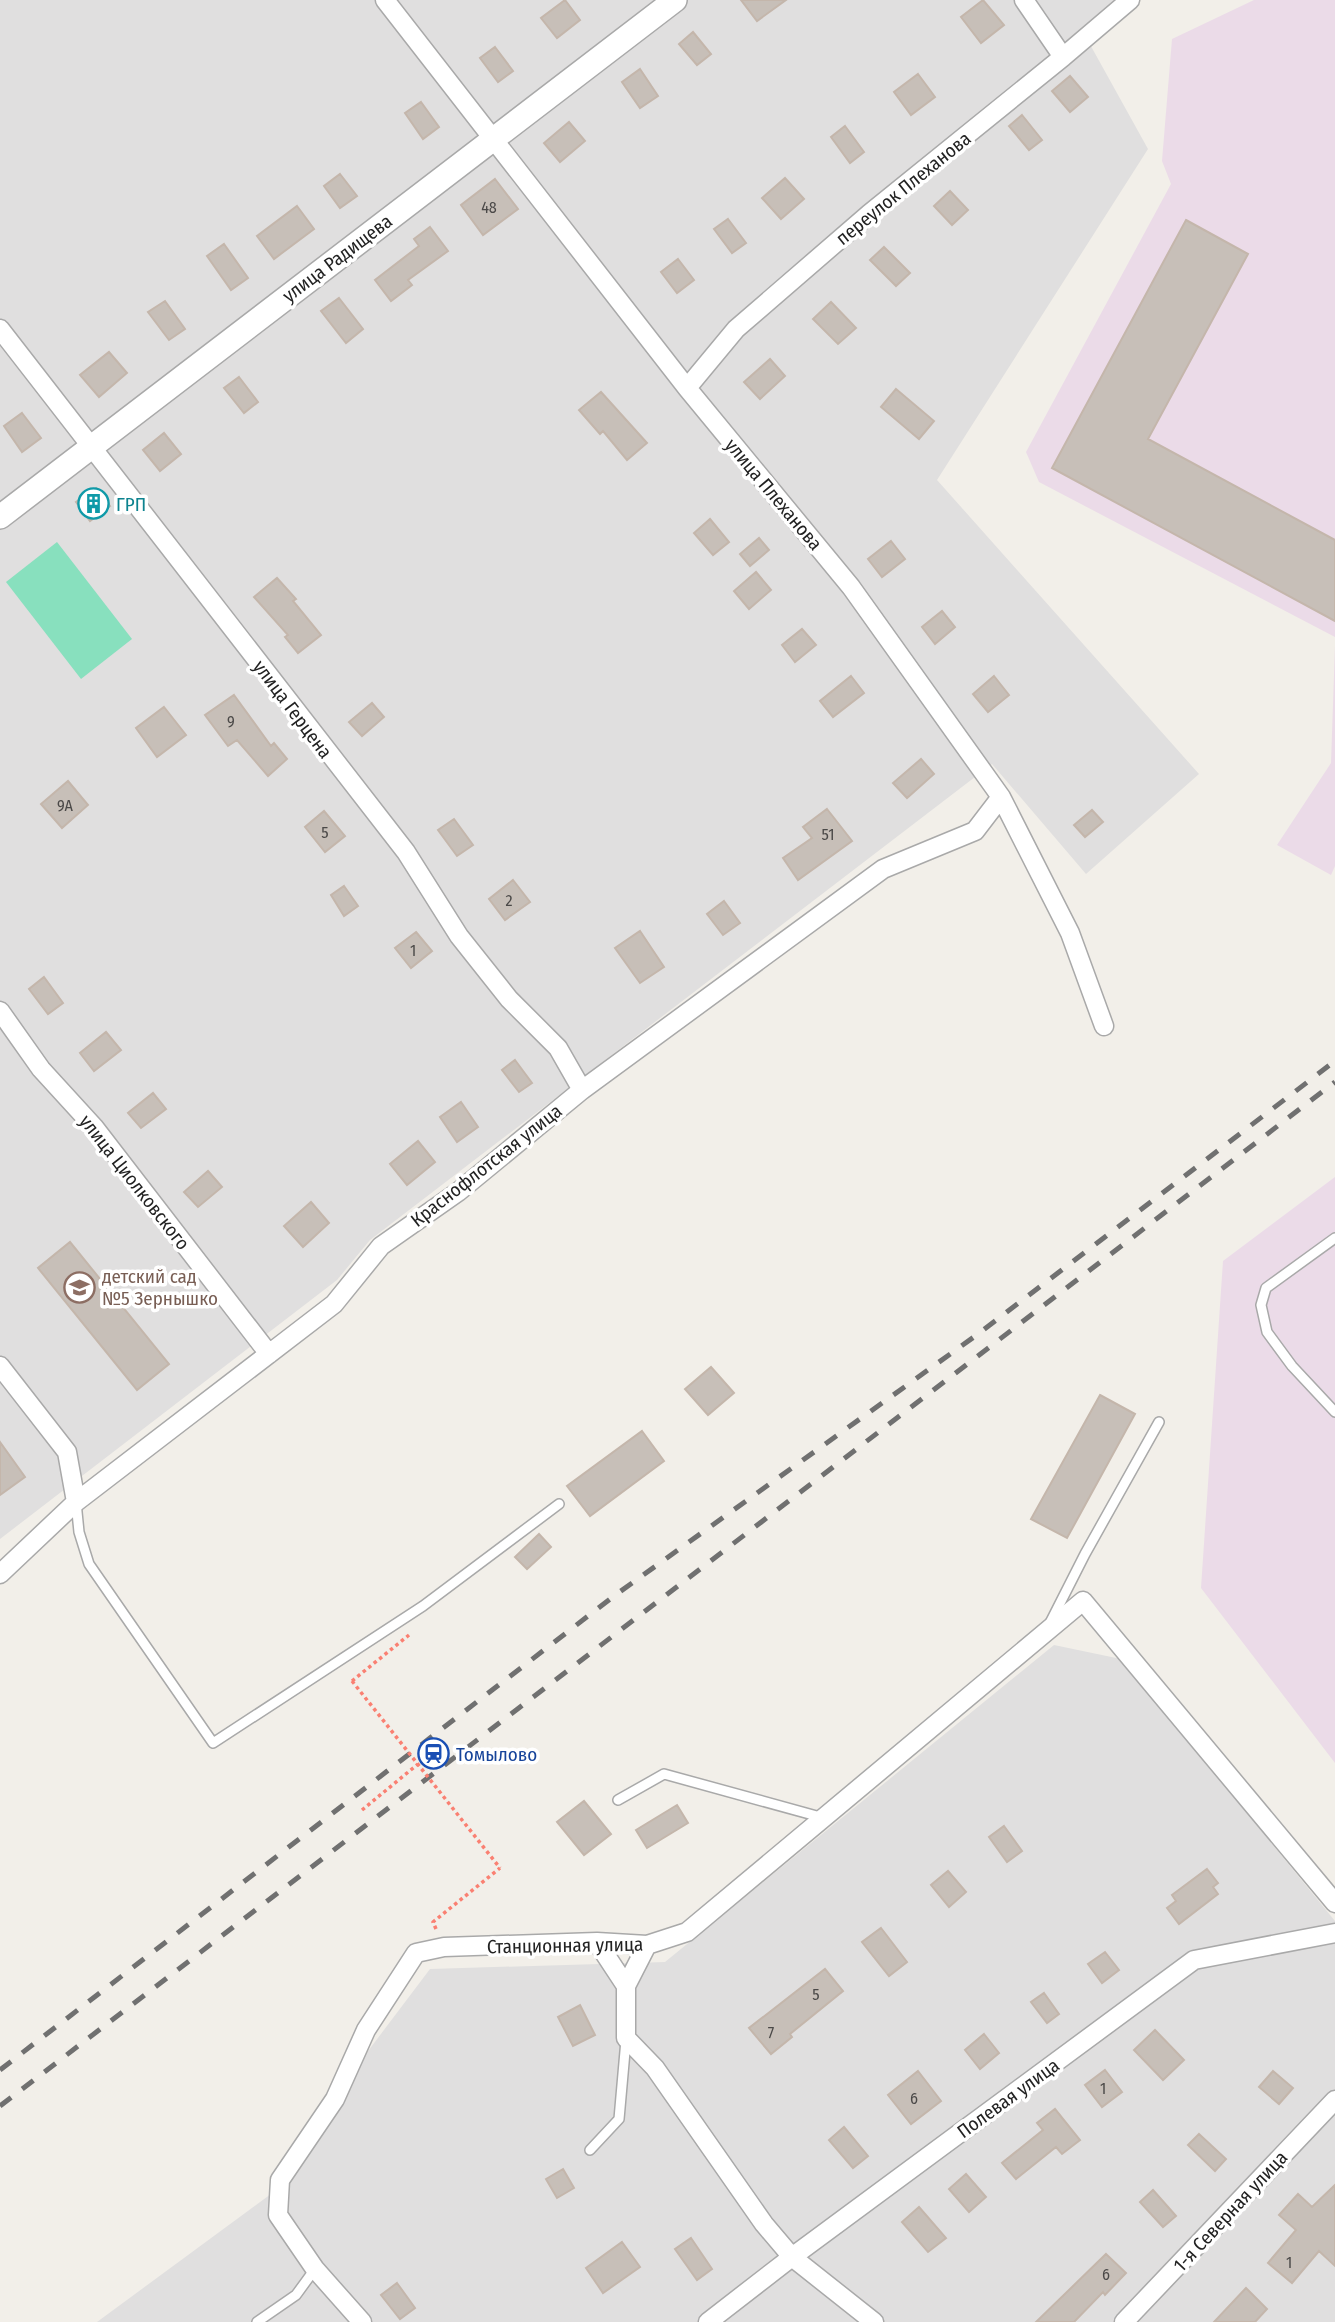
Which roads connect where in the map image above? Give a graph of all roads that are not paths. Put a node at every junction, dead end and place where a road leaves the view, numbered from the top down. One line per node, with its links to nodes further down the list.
1 (385, 0): 6 (street, улица Плеханова)
2 (675, 0): 6 (street, улица Радищева)
3 (1024, 0): 5 (street)
4 (1130, 0): 5 (street, переулок Плеханова)
5 (1063, 57): 8 (street, переулок Плеханова)
6 (492, 139): 8 (street, улица Плеханова); 9 (street, улица Радищева)
7 (0, 329): 9 (street, улица Герцена)
8 (687, 388): 11 (street, улица Плеханова)
9 (92, 447): 10 (street, улица Радищева); 14 (street, улица Герцена)
10 (0, 517)
11 (1001, 797): 13 (street, улица Плеханова); 14 (street, Краснофлотская улица)
12 (0, 1011): 16 (street, улица Циолковского)
13 (1104, 1026)
14 (582, 1090): 16 (street, Краснофлотская улица)
15 (1335, 1238): 18 (lane)
16 (269, 1354): 20 (street, Краснофлотская улица)
17 (0, 1366): 20 (street)
18 (1335, 1412)
19 (1159, 1422): 23 (lane)
20 (76, 1502): 21 (lane); 22 (street, Краснофлотская улица)
21 (559, 1504)
22 (0, 1574)
23 (1045, 1633): 25 (street, Станционная улица); 26 (street, Станционная улица)
24 (618, 1800): 25 (lane)
25 (824, 1818): 29 (street, Станционная улица)
26 (1335, 1903)
27 (1335, 1933): 34 (street, Полевая улица)
28 (597, 1942): 29 (street, Станционная улица); 30 (street); 35 (street, Станционная улица)
29 (647, 1945): 30 (street)
30 (626, 1986): 31 (street)
31 (626, 2038): 33 (lane); 34 (street)
32 (1335, 2099): 40 (street, 1-я Северная улица)
33 (590, 2150)
34 (792, 2257): 38 (street, Полевая улица); 39 (street)
35 (315, 2269): 36 (lane); 37 (street)
36 (257, 2322)
37 (362, 2322)
38 (708, 2322)
39 (874, 2322)
40 (1124, 2322)

